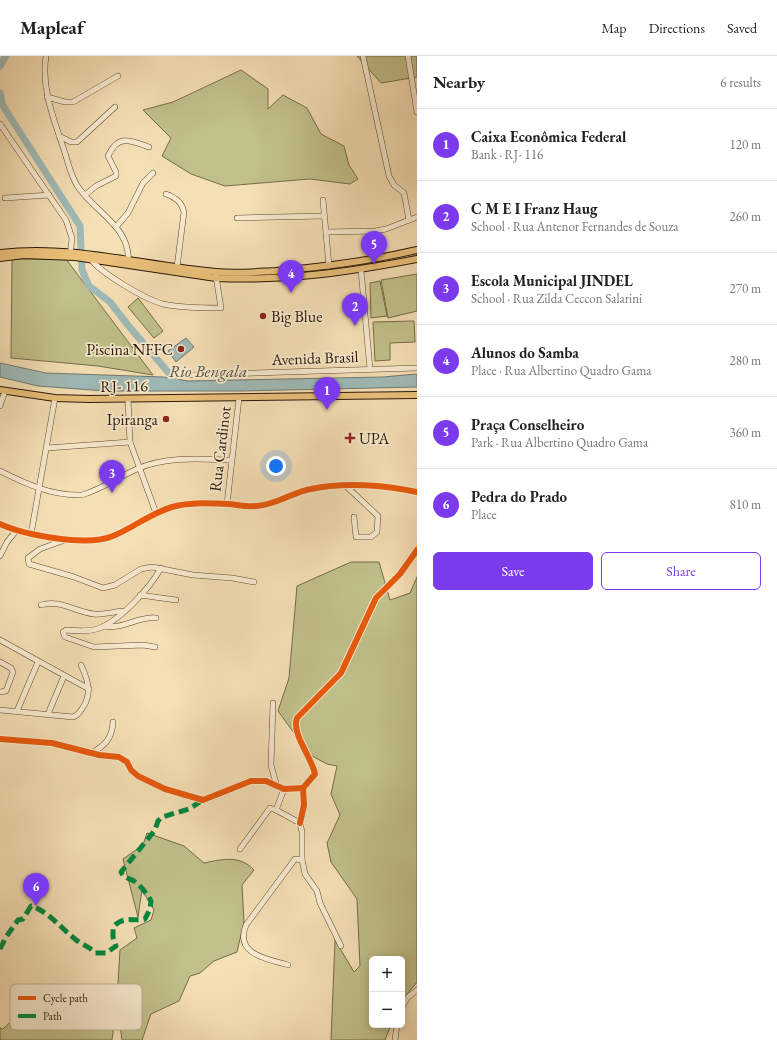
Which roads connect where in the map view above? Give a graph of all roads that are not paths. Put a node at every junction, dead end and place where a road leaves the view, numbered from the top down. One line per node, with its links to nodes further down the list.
1 (46, 56): 5 (street)
2 (363, 56): 20 (street)
3 (408, 56): 7 (street)
4 (118, 76): 5 (street)
5 (47, 97): 9 (street)
6 (115, 107): 9 (street)
7 (417, 112)
8 (0, 124): 13 (street)
9 (59, 136): 14 (street)
10 (149, 147): 14 (street)
11 (153, 173): 21 (street)
12 (166, 194): 31 (street)
13 (49, 195): 15 (street); 25 (street)
14 (85, 195): 21 (street)
15 (5, 198)
16 (323, 200): 17 (street)
17 (324, 216): 19 (street); 22 (street)
18 (417, 217): 20 (street)
19 (237, 218)
20 (409, 220): 22 (street)
21 (116, 227): 29 (street)
22 (326, 232): 30 (street)
23 (417, 250): 30 (main road)
24 (0, 253): 25 (main road)
25 (73, 254): 26 (main road); 27 (main road)
26 (86, 256): 29 (main road); 34 (street)
27 (0, 258)
28 (417, 259): 33 (main road)
29 (128, 262): 31 (main road); 34 (main road)
30 (329, 266): 32 (main road)
31 (177, 267): 34 (main road)
32 (317, 268): 34 (main road); 35 (main road)
33 (361, 270): 35 (main road); 37 (street)
34 (216, 275): 35 (main road)
35 (317, 275)
36 (417, 368): 37 (street, Avenida Brasil)
37 (370, 370): 38 (street, Avenida Brasil)
38 (191, 375)
39 (3, 390): 41 (main road, RJ- 116); 44 (street)
40 (417, 395): 42 (main road, RJ- 116)
41 (55, 398): 43 (main road, RJ- 116); 46 (street)
42 (239, 398): 43 (main road, RJ- 116); 47 (street, Rua Cardinot)
43 (128, 399): 45 (street)
44 (0, 406)
45 (130, 442): 46 (street); 48 (street)
46 (47, 448): 51 (street)
47 (231, 460): 48 (street); 53 (street, Rua Cardinot)
48 (138, 468): 51 (street); 54 (street)
49 (0, 471): 51 (street)
50 (346, 486): 52 (street); 53 (street); 55 (street)
51 (40, 490): 58 (street)
52 (417, 492)
53 (227, 504): 54 (street)
54 (156, 514): 59 (street)
55 (354, 517)
56 (0, 524): 57 (street)
57 (16, 531): 58 (street); 61 (street)
58 (31, 534): 59 (street)
59 (68, 539): 62 (street)
60 (417, 550): 86 (street)
61 (0, 556)
62 (161, 568): 63 (street); 64 (street)
63 (254, 582)
64 (140, 595): 65 (street); 67 (street)
65 (176, 600)
66 (41, 605): 67 (street)
67 (125, 610): 69 (street)
68 (156, 618): 69 (street)
69 (104, 626): 71 (street)
70 (0, 640): 73 (street)
71 (155, 647)
72 (0, 662): 77 (street)
73 (38, 662): 75 (street); 80 (street)
74 (81, 665): 76 (street)
75 (64, 676): 76 (street); 81 (street)
76 (89, 689): 81 (street)
77 (0, 692)
78 (273, 704): 85 (street)
79 (0, 710): 80 (street)
80 (17, 711): 81 (street)
81 (48, 714)
82 (113, 722): 84 (street)
83 (0, 739): 84 (street)
84 (92, 753): 85 (street)
85 (277, 787): 87 (street)
86 (303, 788): 87 (street); 89 (street)
87 (284, 789): 88 (street)
88 (276, 810): 89 (street); 90 (street)
89 (300, 823): 91 (street)
90 (240, 849)
91 (302, 860): 92 (street); 93 (street)
92 (341, 946)
93 (288, 965)
94 (417, 990): 95 (street)
95 (405, 1002)
96 (397, 1028): 97 (street)
97 (395, 1040)

